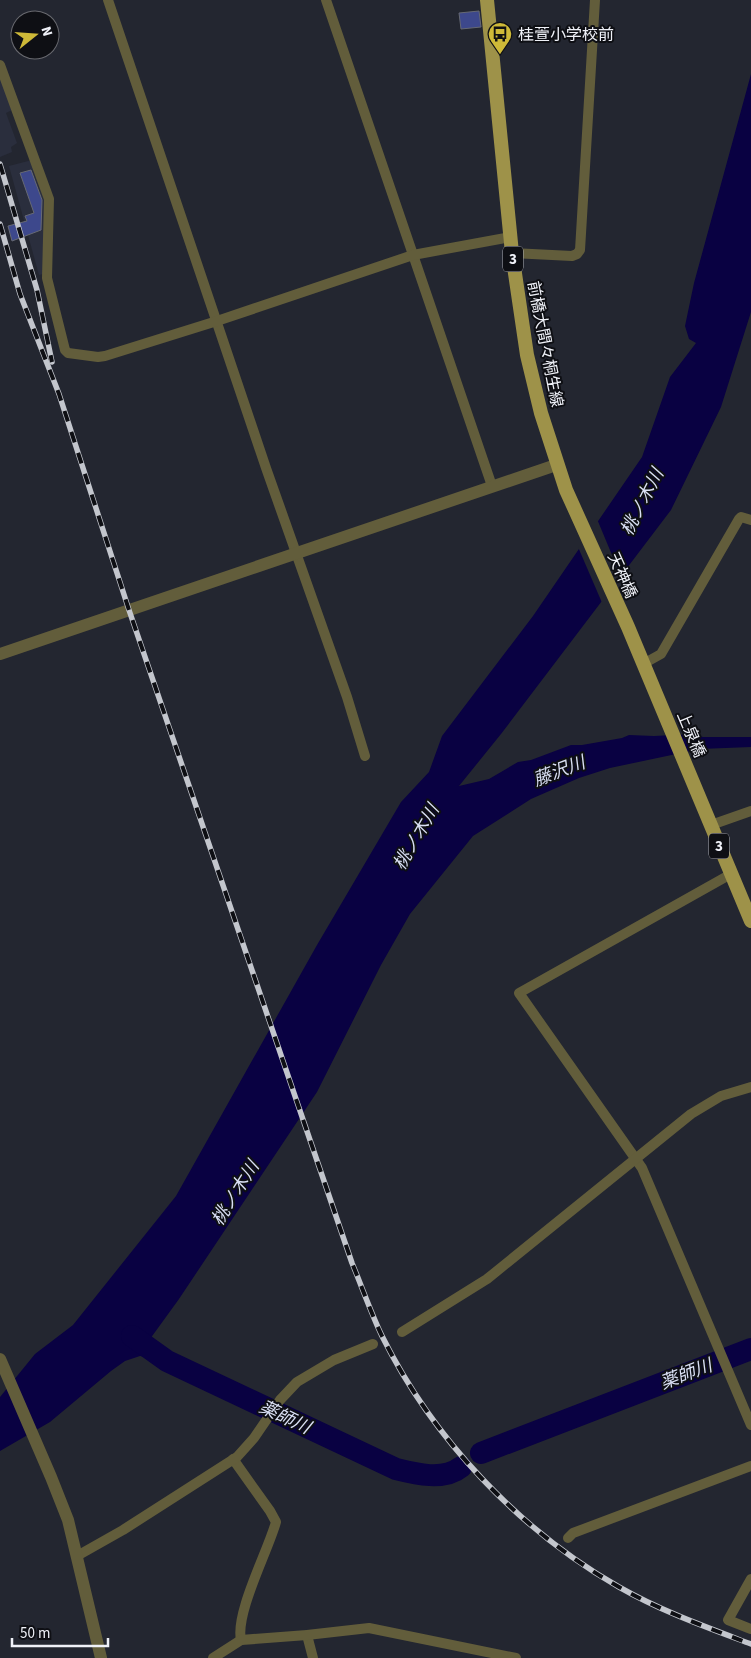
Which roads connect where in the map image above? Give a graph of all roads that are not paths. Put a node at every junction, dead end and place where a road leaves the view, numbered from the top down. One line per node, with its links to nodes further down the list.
1 (108, 0): 9 (street)
2 (326, 0): 8 (street)
3 (488, 0): 6 (main road, 前橋大間々桐生線 / 3)
4 (596, 0): 7 (street)
5 (0, 65): 9 (street)
6 (510, 237): 7 (main road, 前橋大間々桐生線 / 3); 8 (street)
7 (512, 253): 10 (main road, 前橋大間々桐生線 / 3)
8 (414, 255): 9 (street); 11 (street)
9 (217, 321): 14 (street)
10 (556, 465): 11 (street); 12 (main road, 前橋大間々桐生線 / 3)
11 (492, 486): 14 (street)
12 (575, 510): 16 (main road, 天神橋 / 3)
13 (751, 520): 16 (street)
14 (295, 553): 15 (street); 17 (street)
15 (0, 654)
16 (643, 664): 19 (main road, 上泉橋 / 3)
17 (365, 756)
18 (751, 812): 19 (street)
19 (711, 825): 20 (main road, 3)
20 (731, 874): 21 (main road, 3); 23 (street)
21 (751, 921)
22 (751, 1087): 23 (street)
23 (637, 1158): 24 (street); 27 (street)
24 (402, 1332)
25 (373, 1344): 28 (street)
26 (0, 1359): 31 (street)
27 (751, 1425)
28 (233, 1460): 31 (street); 35 (street)
29 (751, 1466): 30 (street)
30 (568, 1538)
31 (77, 1556): 36 (street)
32 (751, 1579): 33 (street)
33 (751, 1629)
34 (307, 1635): 35 (street); 38 (street); 39 (street)
35 (242, 1640): 37 (street)
36 (101, 1658)
37 (213, 1658)
38 (313, 1658)
39 (516, 1658)

